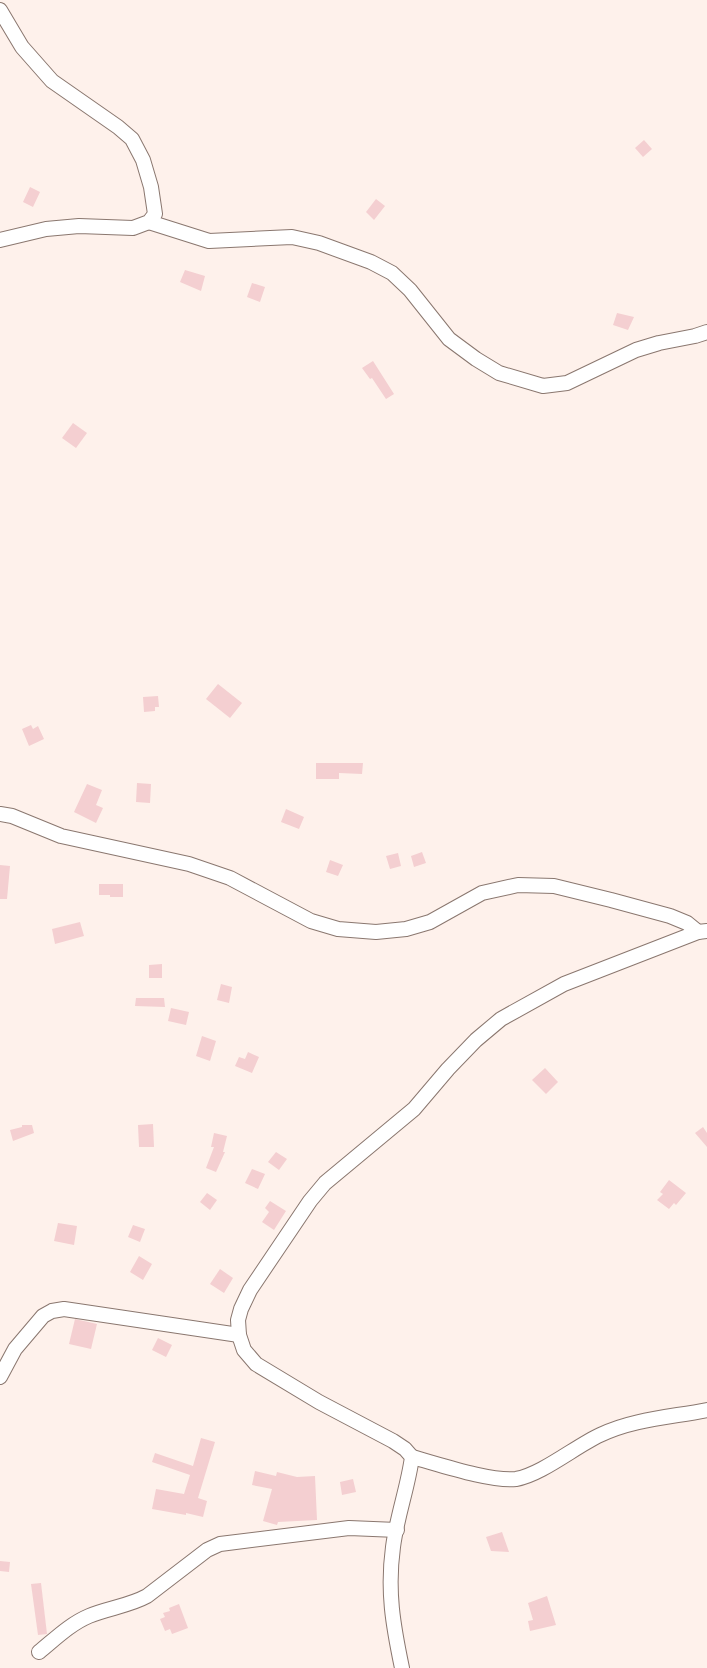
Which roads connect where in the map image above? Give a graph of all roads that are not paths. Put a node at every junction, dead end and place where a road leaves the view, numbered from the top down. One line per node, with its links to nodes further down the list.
1 (0, 10): 2 (street)
2 (149, 222): 3 (street); 4 (street)
3 (0, 240)
4 (707, 332)
5 (0, 814): 6 (street)
6 (702, 932): 7 (street)
7 (239, 1336): 8 (street); 10 (street)
8 (0, 1377)
9 (707, 1410): 10 (street)
10 (412, 1457): 11 (street)
11 (397, 1530): 12 (street); 13 (street)
12 (39, 1652)
13 (402, 1668)

